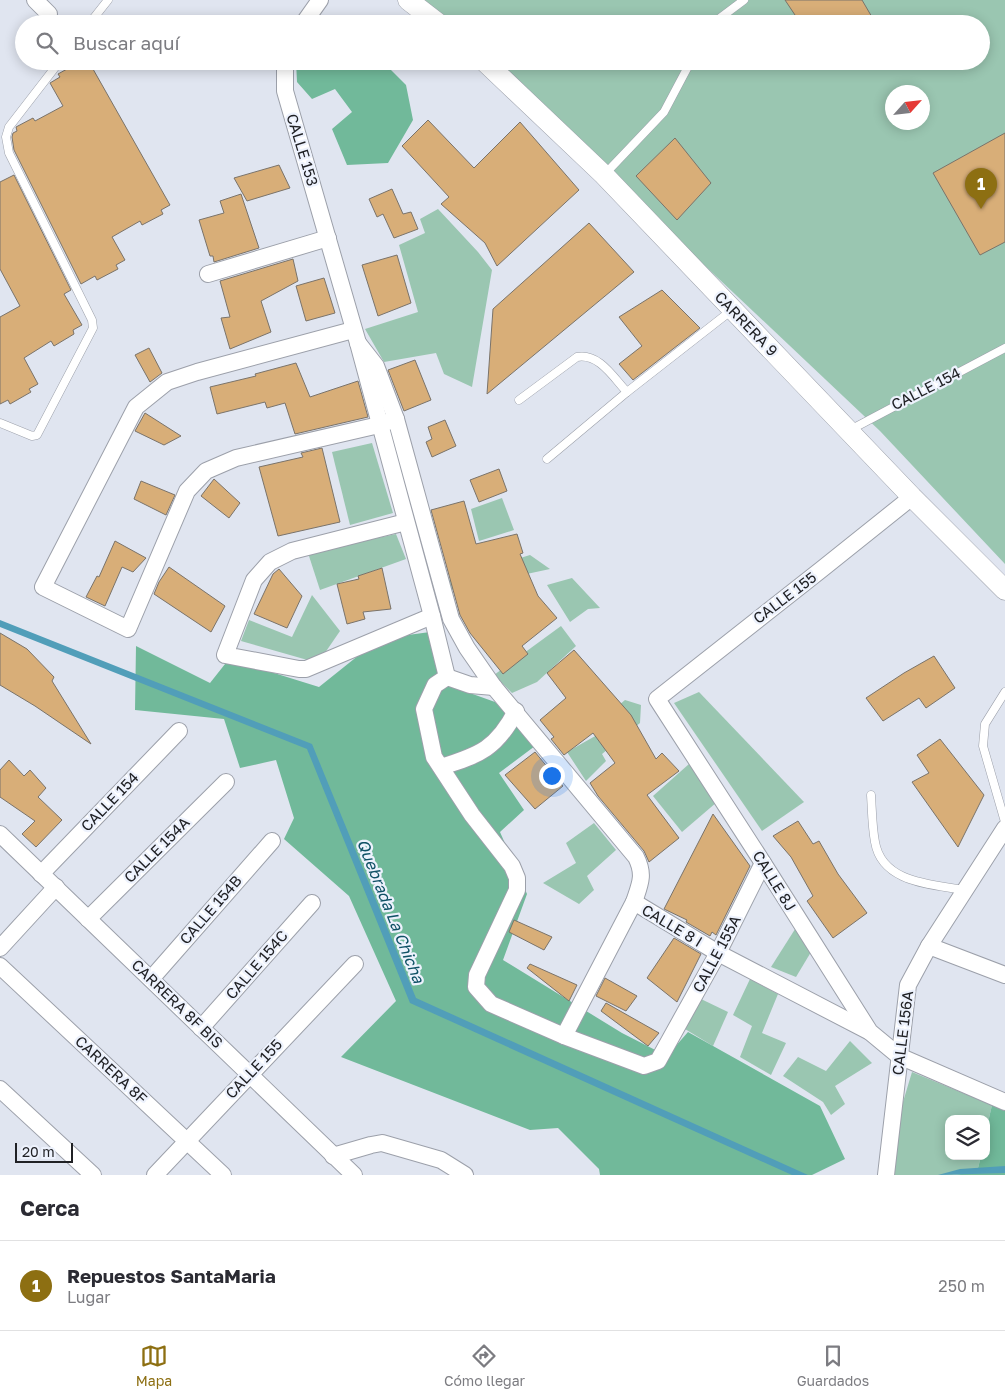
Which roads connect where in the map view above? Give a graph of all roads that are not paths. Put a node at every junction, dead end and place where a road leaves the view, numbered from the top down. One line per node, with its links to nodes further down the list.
1 (35, 0): 6 (street)
2 (108, 0): 7 (lane)
3 (320, 0): 8 (street)
4 (408, 0): 9 (street)
5 (744, 0): 10 (lane)
6 (49, 14)
7 (96, 15)
8 (309, 15)
9 (427, 15)
10 (724, 15)
11 (53, 70): 24 (lane)
12 (285, 70): 16 (street, CALLE 153)
13 (493, 70): 15 (street, CARRERA 9)
14 (686, 70): 15 (lane)
15 (604, 175): 18 (street, CARRERA 9)
16 (328, 238): 17 (street); 19 (street, CALLE 153)
17 (208, 274)
18 (732, 310): 21 (lane); 26 (street, CARRERA 9)
19 (355, 336): 23 (street, CALLE 8 I); 25 (street, CALLE 153); 25 (street)
20 (1005, 348): 26 (lane, CALLE 154)
21 (627, 392): 22 (lane); 27 (lane)
22 (519, 400)
23 (396, 419): 25 (street); 33 (street, CALLE 8 I)
24 (0, 423)
25 (379, 425): 29 (street, CALLE 153)
26 (848, 431): 28 (street, CARRERA 9)
27 (547, 459)
28 (912, 497): 30 (street, CARRERA 9); 35 (street, CALLE 155)
29 (406, 522): 31 (street, CALLE 153); 31 (street)
30 (1005, 590)
31 (432, 616): 32 (street, CALLE 153)
32 (447, 677): 33 (street); 38 (street)
33 (494, 687): 36 (street, CALLE 8 I)
34 (1005, 692): 41 (lane)
35 (657, 699): 45 (street, CALLE 8J)
36 (516, 711): 38 (street); 50 (street, CALLE 8 I)
37 (179, 731): 46 (street, CALLE 154)
38 (441, 768): 61 (street, CALLE 155A)
39 (226, 782): 51 (street, CALLE 154A)
40 (871, 795): 48 (lane)
41 (1005, 822)
42 (1005, 828): 48 (street, CALLE 156A)
43 (0, 834): 46 (street, CARRERA 8F BIS)
44 (272, 841): 58 (street, CALLE 154B)
45 (764, 863): 54 (street, CALLE 155A); 60 (street, CALLE 8J)
46 (41, 874): 47 (street, CARRERA 8F BIS)
47 (56, 887): 51 (street, CARRERA 8F BIS); 53 (street)
48 (964, 890): 52 (street, CALLE 156A)
49 (312, 902): 59 (street, CALLE 154C)
50 (634, 902): 54 (street, CALLE 8 I); 61 (street)
51 (88, 919): 58 (street, CARRERA 8F BIS)
52 (929, 946): 57 (street); 62 (street, CALLE 156A)
53 (0, 948)
54 (718, 953): 60 (street, CALLE 8 I); 61 (street, CALLE 155A)
55 (355, 964): 63 (street, CALLE 155)
56 (0, 966): 66 (street, CARRERA 8F)
57 (1005, 975)
58 (151, 979): 59 (street, CARRERA 8F BIS)
59 (201, 1028): 63 (street, CARRERA 8F BIS)
60 (870, 1032): 62 (street, CALLE 8J)
61 (564, 1036)
62 (899, 1056): 65 (street, CALLE 8J); 73 (street, CALLE 156A)
63 (249, 1074): 66 (street, CALLE 155); 67 (street, CARRERA 8F BIS)
64 (0, 1089): 68 (street)
65 (1005, 1102)
66 (186, 1141): 69 (street, CALLE 155); 70 (street, CARRERA 8F)
67 (333, 1156): 71 (street, CARRERA 8F BIS); 72 (street)
68 (93, 1175)
69 (155, 1175)
70 (223, 1175)
71 (354, 1175)
72 (465, 1175)
73 (886, 1175)

